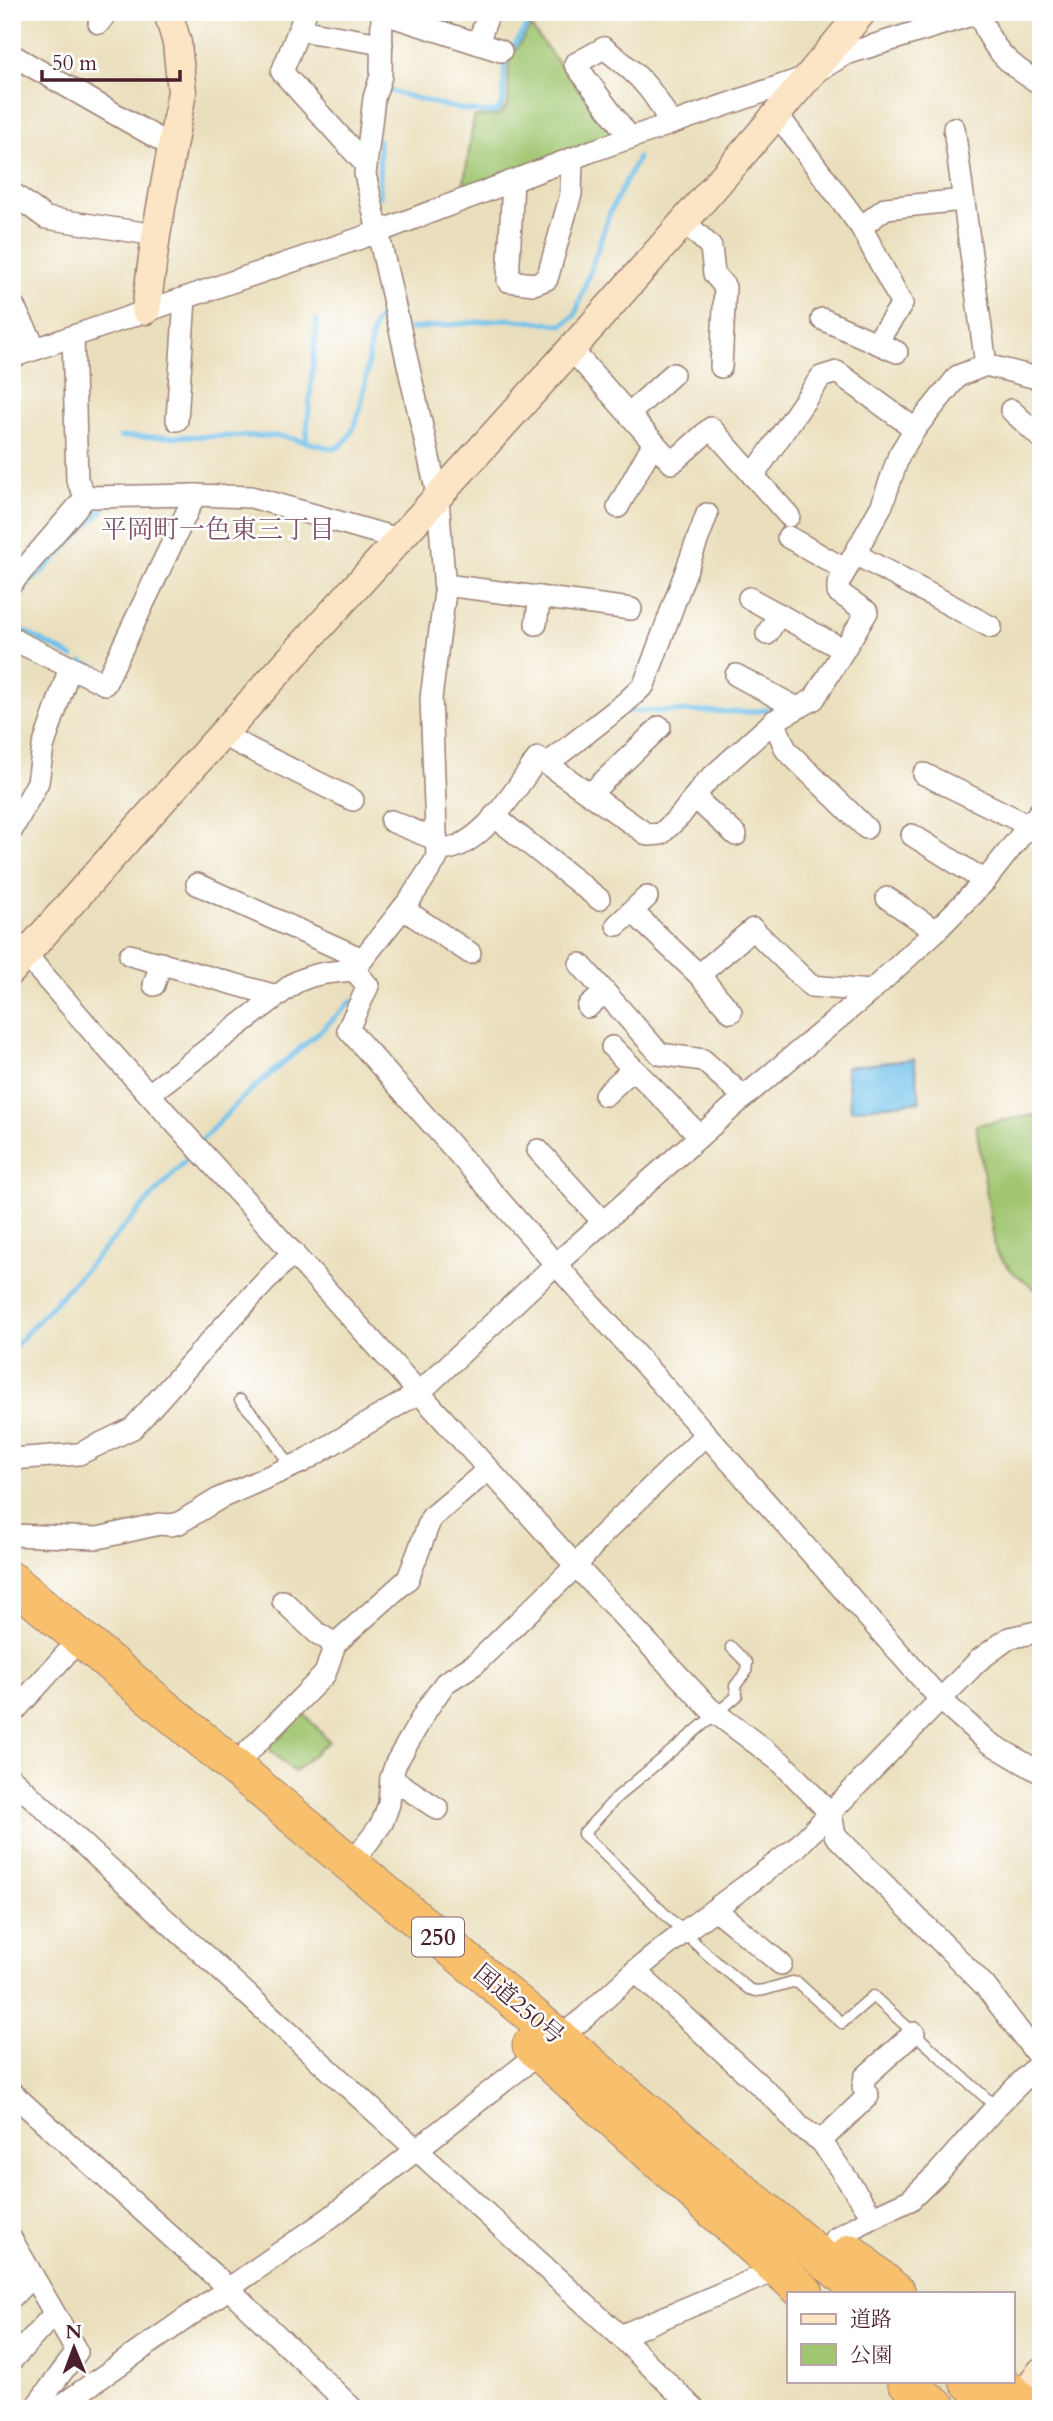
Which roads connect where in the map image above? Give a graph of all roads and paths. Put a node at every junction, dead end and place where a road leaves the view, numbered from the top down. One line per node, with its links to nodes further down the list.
1 (168, 12): 17 (street)
2 (382, 12): 7 (street); 8 (street)
3 (489, 12): 7 (street)
4 (862, 12): 11 (street)
5 (981, 12): 11 (street); 12 (street)
6 (302, 21): 8 (street); 19 (street)
7 (478, 43): 9 (street)
8 (382, 44): 19 (street)
9 (501, 51)
10 (12, 55): 17 (street)
11 (810, 76): 13 (street); 14 (street)
12 (1041, 84)
13 (777, 114): 23 (street); 24 (street)
14 (670, 124): 16 (street); 16 (street)
15 (954, 128): 22 (street)
16 (630, 138): 18 (street)
17 (173, 147): 26 (street)
18 (572, 159): 20 (street); 20 (street)
19 (366, 165): 25 (street)
20 (513, 181): 25 (street)
21 (12, 193): 26 (street)
22 (963, 200): 24 (street); 37 (street)
23 (684, 221): 34 (street); 38 (street)
24 (861, 228): 32 (street)
25 (378, 232): 27 (street); 50 (street)
26 (156, 235): 29 (street)
27 (185, 298): 29 (street); 43 (street)
28 (12, 303): 33 (street)
29 (146, 310): 31 (street)
30 (822, 318): 32 (street)
31 (73, 336): 33 (street); 49 (street)
32 (876, 343): 35 (street)
33 (36, 349): 36 (street)
34 (572, 350): 42 (street); 50 (street)
35 (897, 352)
36 (12, 357)
37 (986, 365): 40 (street); 44 (street)
38 (721, 367)
39 (673, 374): 42 (street)
40 (1041, 379)
41 (1011, 410): 45 (street)
42 (629, 414): 46 (street)
43 (177, 420)
44 (915, 429): 47 (street); 54 (street)
45 (1033, 439)
46 (654, 442): 47 (street); 51 (street)
47 (753, 476): 54 (street)
48 (195, 495): 49 (street); 53 (street); 66 (street)
49 (86, 497): 55 (street)
50 (438, 498): 53 (street); 56 (street)
51 (618, 508)
52 (707, 514): 72 (street)
53 (399, 539): 70 (street)
54 (850, 562): 62 (street); 65 (street)
55 (12, 583)
56 (444, 585): 57 (street); 85 (street)
57 (540, 597): 59 (street); 61 (street)
58 (749, 598): 60 (street)
59 (631, 609)
60 (779, 614): 63 (street); 65 (street)
61 (536, 625)
62 (991, 627)
63 (767, 634)
64 (12, 637): 66 (street)
65 (844, 650): 68 (street)
66 (70, 667): 75 (street)
67 (736, 675): 68 (street)
68 (797, 708): 69 (street)
69 (774, 721): 76 (street); 81 (street)
70 (222, 735): 77 (street); 94 (street)
71 (655, 741): 74 (street)
72 (547, 764): 74 (street); 78 (street)
73 (924, 774): 79 (street)
74 (590, 794): 76 (street)
75 (21, 795): 82 (street)
76 (694, 797): 83 (street)
77 (353, 800)
78 (494, 816): 85 (street); 88 (street)
79 (1034, 817): 86 (street)
80 (391, 821): 85 (street)
81 (866, 828)
82 (12, 830)
83 (736, 835)
84 (912, 835): 86 (street)
85 (437, 845): 90 (street)
86 (985, 881): 92 (street)
87 (197, 884): 97 (street)
88 (599, 898)
89 (887, 898): 92 (street)
90 (403, 909): 93 (street); 97 (street)
91 (632, 911): 99 (street)
92 (936, 931): 101 (street)
93 (470, 953)
94 (17, 955): 108 (street)
95 (130, 955): 96 (street)
96 (160, 963): 100 (street); 103 (street)
97 (358, 964): 103 (street); 115 (street)
98 (580, 964): 102 (street)
99 (699, 975): 101 (street); 105 (street)
100 (154, 985)
101 (871, 991): 110 (street)
102 (605, 992): 104 (street); 107 (street)
103 (277, 996): 108 (street)
104 (589, 1007)
105 (731, 1012)
106 (612, 1047): 107 (street)
107 (648, 1062): 109 (street); 110 (street); 111 (street)
108 (149, 1094): 114 (street)
109 (605, 1095)
110 (744, 1097): 111 (street)
111 (700, 1136): 113 (street)
112 (538, 1150): 113 (street)
113 (603, 1222): 115 (street)
114 (293, 1252): 116 (street); 119 (street)
115 (556, 1264): 116 (street); 118 (street)
116 (419, 1392): 120 (street); 121 (street)
117 (240, 1400): 120 (lane)
118 (705, 1435): 123 (street); 131 (street)
119 (12, 1459)
120 (291, 1467): 122 (street)
121 (489, 1469): 123 (street); 128 (street)
122 (12, 1535)
123 (576, 1566): 133 (street); 136 (street)
124 (12, 1581): 134 (highway, 国道250号 / 250)
125 (283, 1601): 128 (street)
126 (12, 1607): 130 (highway, 国道250号 / 250)
127 (1041, 1631): 131 (street)
128 (335, 1644): 134 (street)
129 (731, 1647): 133 (lane)
130 (67, 1653): 132 (street); 146 (highway, 国道250号 / 250)
131 (940, 1699): 135 (street); 139 (street)
132 (12, 1714)
133 (715, 1714): 139 (street); 142 (lane)
134 (234, 1766): 140 (highway, 国道250号 / 250)
135 (1041, 1773)
136 (391, 1778): 138 (street); 140 (street)
137 (12, 1779): 151 (street)
138 (438, 1809)
139 (831, 1814): 141 (street); 147 (street)
140 (352, 1864): 146 (highway, 国道250号 / 250)
141 (715, 1909): 142 (street); 143 (street)
142 (684, 1932): 144 (street); 145 (lane)
143 (780, 1964)
144 (635, 1971): 146 (street); 150 (street)
145 (914, 2033): 149 (lane); 150 (street)
146 (549, 2045): 151 (street); 153 (highway, 250); 155 (highway, 国道250号 / 250); 159 (highway, 国道250号 / 250)
147 (1041, 2061): 149 (street)
148 (12, 2093): 157 (street)
149 (996, 2107): 152 (street)
150 (821, 2141): 152 (street)
151 (416, 2151): 157 (street); 163 (street)
152 (873, 2217): 153 (street)
153 (835, 2239): 160 (highway, 250)
154 (13, 2241): 156 (street)
155 (772, 2265): 158 (highway, 国道250号 / 250); 163 (street)
156 (32, 2276): 161 (street); 162 (street)
157 (228, 2288): 169 (street); 170 (street)
158 (804, 2292)
159 (863, 2292)
160 (896, 2292)
161 (12, 2297)
162 (54, 2314): 164 (street); 168 (street)
163 (620, 2336): 171 (street)
164 (12, 2360)
165 (907, 2382): 172 (highway)
166 (971, 2382): 167 (highway)
167 (1017, 2396)
168 (34, 2409)
169 (56, 2409)
170 (353, 2409)
171 (694, 2409)
172 (939, 2409)

